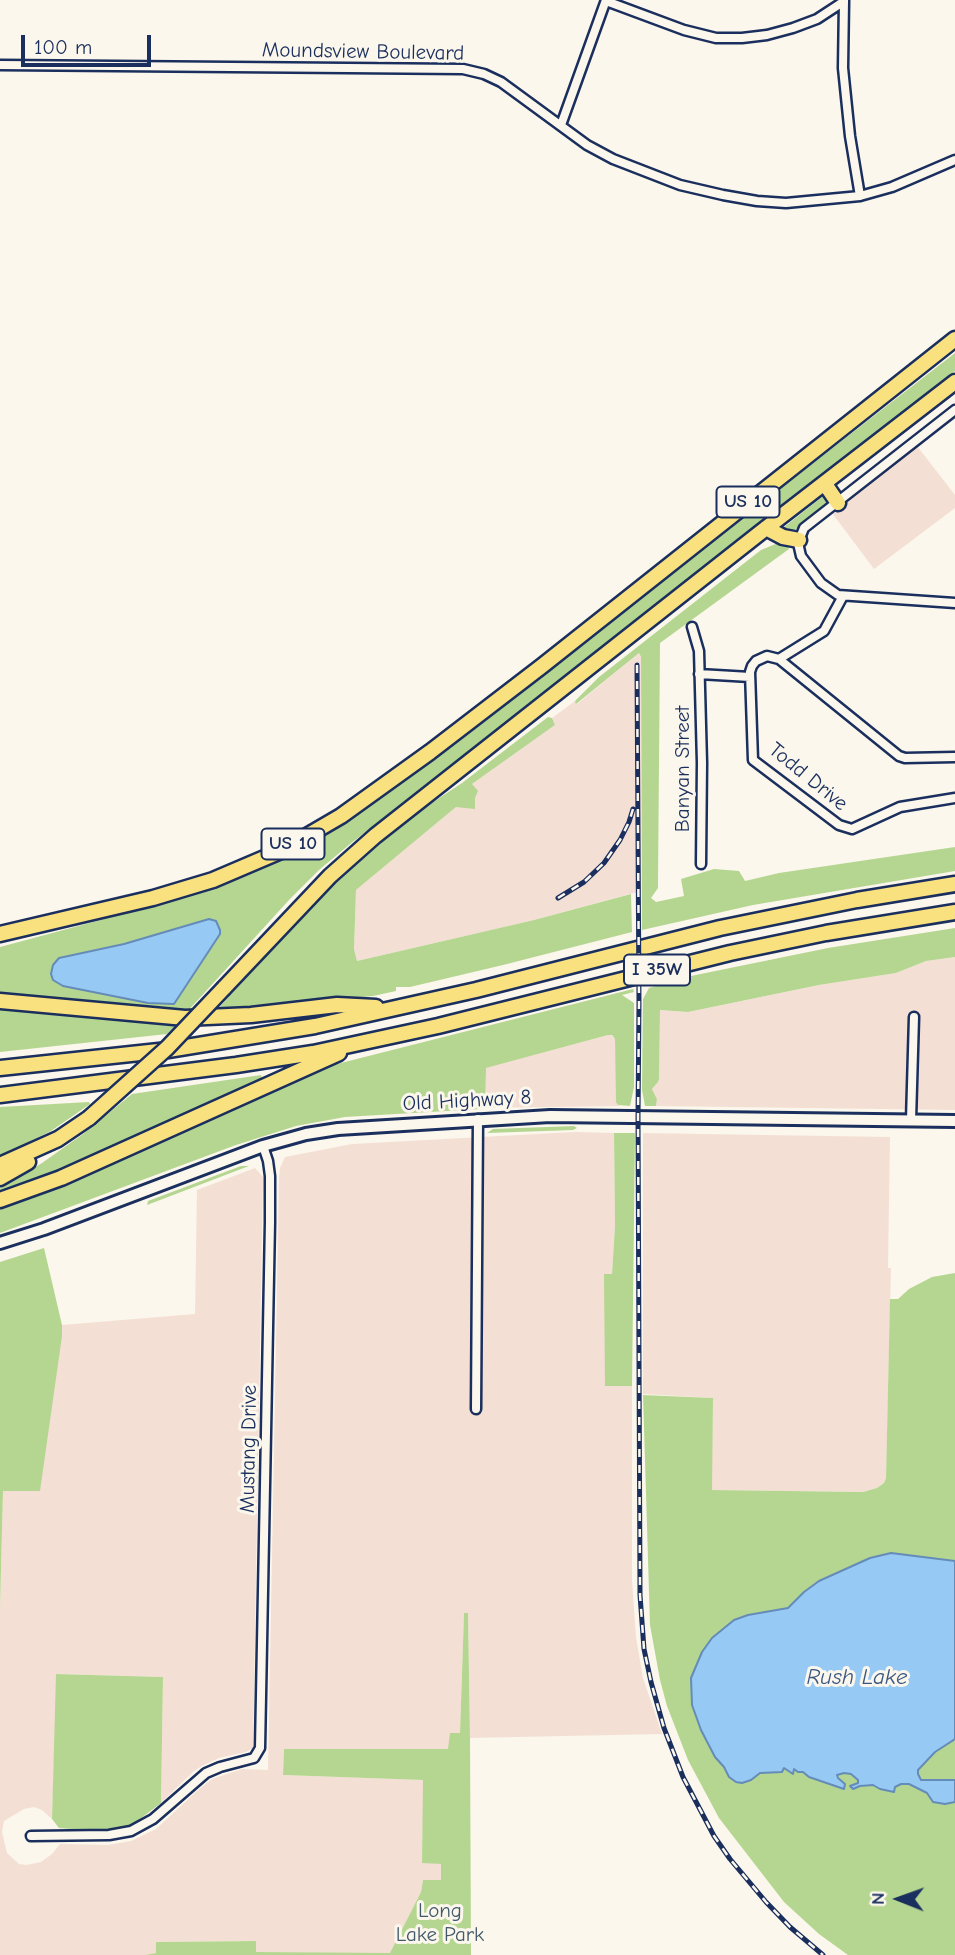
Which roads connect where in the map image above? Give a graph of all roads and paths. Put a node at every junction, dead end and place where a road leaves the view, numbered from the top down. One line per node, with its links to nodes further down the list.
1 (606, 0): 2 (street); 4 (street)
2 (844, 1): 6 (street)
3 (0, 65): 4 (street, Moundsview Boulevard)
4 (561, 125): 6 (street, Moundsview Boulevard)
5 (955, 160): 6 (street, Moundsview Boulevard)
6 (860, 196)
7 (955, 339): 25 (highway, US 10)
8 (955, 382): 10 (highway, US 10)
9 (955, 410): 11 (street)
10 (825, 484): 11 (highway); 12 (highway, US 10)
11 (838, 503): 13 (street)
12 (763, 530): 13 (highway); 35 (highway, US 10, bridge)
13 (799, 540): 14 (street)
14 (843, 596): 15 (street); 17 (street)
15 (955, 603)
16 (692, 627): 18 (street, Banyan Street)
17 (779, 659): 19 (street); 20 (street)
18 (699, 674): 19 (street, Banyan Street); 22 (street, Banyan Street)
19 (750, 677): 21 (street, Todd Drive)
20 (955, 757)
21 (955, 798)
22 (701, 864)
23 (950, 884): 27 (highway, I 35W)
24 (955, 912): 29 (highway, I 35W)
25 (0, 934)
26 (0, 1001): 27 (highway)
27 (395, 1008): 30 (highway, I 35W)
28 (914, 1017): 33 (street)
29 (362, 1043): 31 (highway, I 35W); 39 (highway)
30 (0, 1068)
31 (0, 1094)
32 (478, 1119): 33 (street, Old Highway 8); 36 (street, Old Highway 8); 41 (street)
33 (911, 1120): 34 (street, Old Highway 8)
34 (955, 1121)
35 (83, 1122): 37 (highway, US 10); 38 (highway)
36 (263, 1146): 40 (street, Old Highway 8); 42 (street, Mustang Drive)
37 (0, 1165)
38 (0, 1178)
39 (0, 1200)
40 (0, 1243)
41 (476, 1409)
42 (31, 1836)

